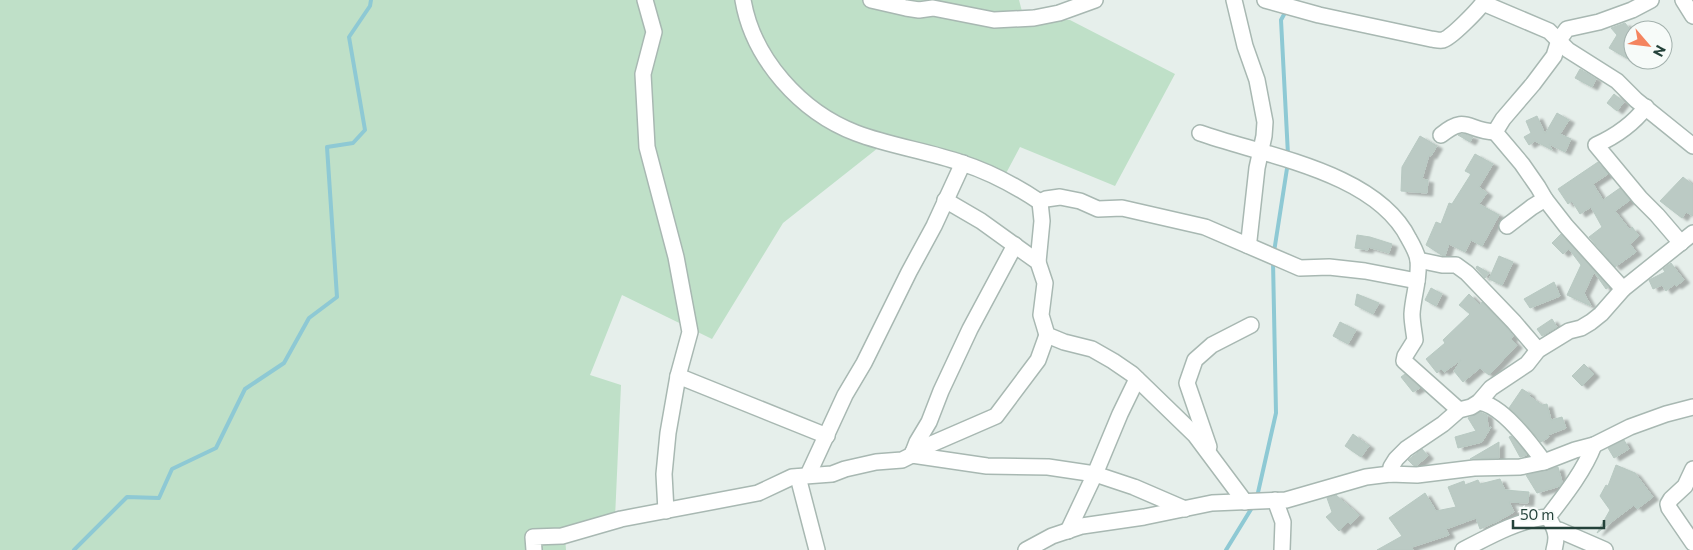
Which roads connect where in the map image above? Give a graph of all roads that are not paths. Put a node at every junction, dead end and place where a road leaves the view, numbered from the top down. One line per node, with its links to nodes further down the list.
1 (645, 0): 32 (street)
2 (743, 0): 17 (street)
3 (875, 0): 4 (street)
4 (1095, 0)
5 (1234, 0): 16 (street)
6 (1264, 0): 10 (street)
7 (1651, 0): 10 (street)
8 (1682, 0): 9 (street)
9 (1693, 16)
10 (1559, 40): 11 (street); 12 (street)
11 (1646, 107): 15 (street); 22 (street)
12 (1495, 132): 14 (street); 18 (street)
13 (1200, 133): 16 (street)
14 (1441, 136)
15 (1693, 146)
16 (1260, 152): 24 (street); 25 (street)
17 (963, 163): 19 (street); 20 (street)
18 (1545, 199): 21 (street); 28 (street)
19 (945, 200): 23 (street); 37 (street)
20 (1040, 202): 24 (street); 26 (street)
21 (1507, 226)
22 (1687, 238): 28 (street)
23 (1015, 245): 26 (street); 39 (street)
24 (1247, 245): 27 (street)
25 (1418, 260): 27 (street); 31 (street)
26 (1038, 262): 30 (street)
27 (1417, 281): 36 (street)
28 (1623, 289): 31 (street)
29 (1251, 325): 40 (street)
30 (1047, 335): 33 (street); 39 (street)
31 (1538, 350): 34 (street)
32 (678, 376): 37 (street); 49 (street)
33 (1137, 379): 40 (street); 43 (street)
34 (1479, 402): 36 (street); 41 (street)
35 (1693, 407): 38 (street)
36 (1459, 410): 44 (street)
37 (826, 436): 45 (street)
38 (1594, 446): 41 (street); 50 (street)
39 (913, 454): 43 (street); 45 (street)
40 (1214, 460): 47 (street)
41 (1544, 462): 44 (street)
42 (1693, 469): 53 (street)
43 (1095, 474): 48 (street); 51 (street)
44 (1390, 474): 46 (street)
45 (803, 476): 49 (street); 55 (street)
46 (1275, 500): 47 (street); 57 (street)
47 (1245, 502): 48 (street)
48 (1184, 509): 51 (street)
49 (666, 511): 54 (street)
50 (1548, 517): 52 (street); 58 (street)
51 (1068, 531): 56 (street)
52 (1556, 531): 59 (street); 60 (street)
53 (1693, 543)
54 (534, 550)
55 (817, 550)
56 (1026, 550)
57 (1282, 550)
58 (1463, 550)
59 (1554, 550)
60 (1605, 550)

